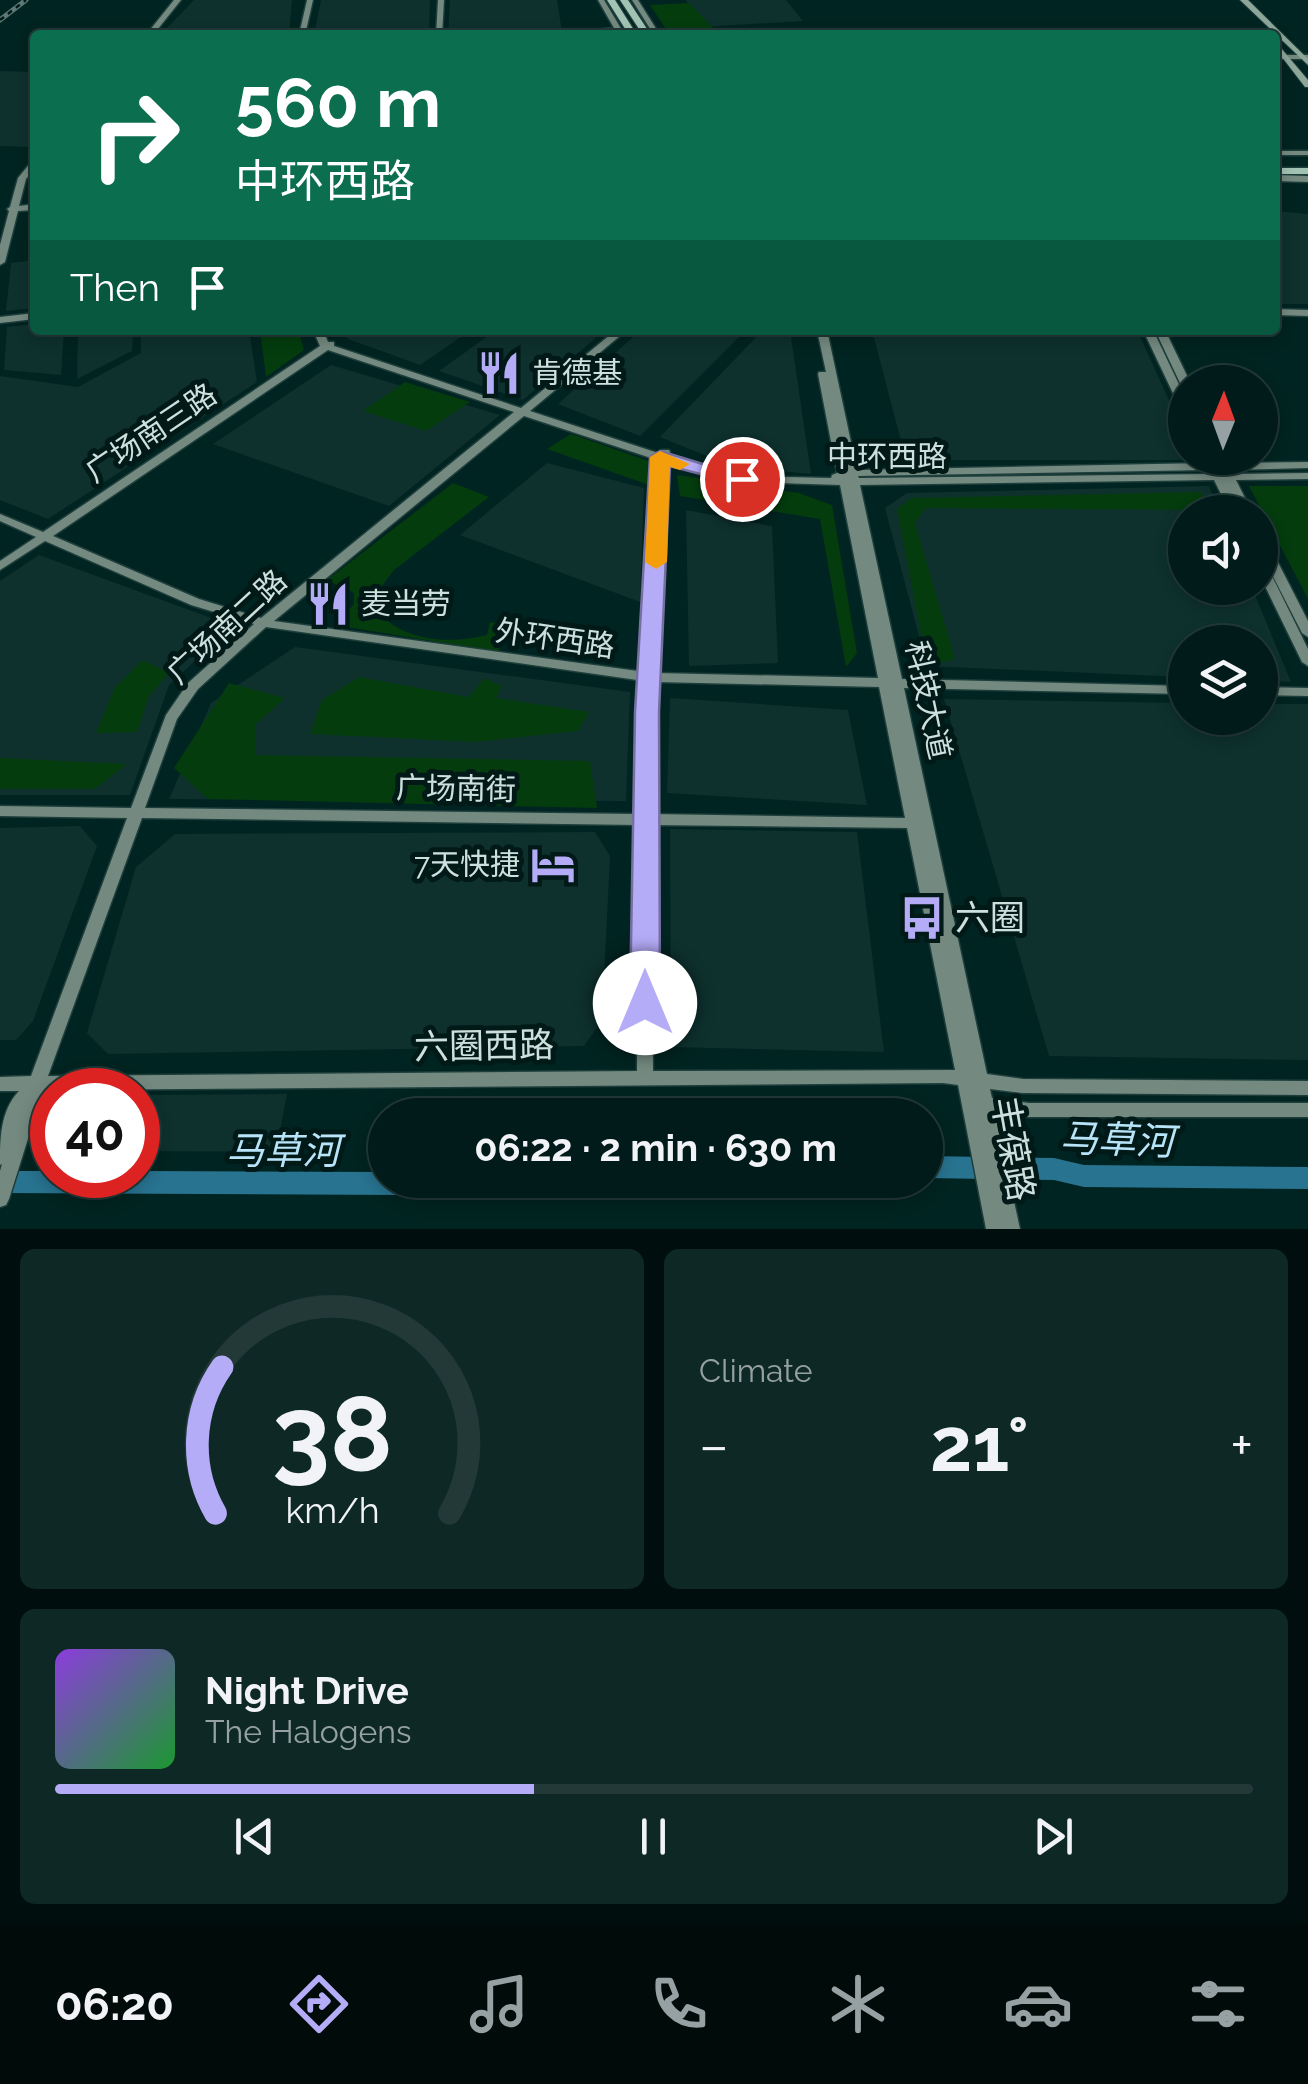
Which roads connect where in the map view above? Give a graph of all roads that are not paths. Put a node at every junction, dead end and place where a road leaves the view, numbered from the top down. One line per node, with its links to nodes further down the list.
1 (178, 0): 9 (street)
2 (310, 0): 10 (street)
3 (441, 0): 11 (street)
4 (601, 0): 12 (street)
5 (1231, 0): 16 (main road)
6 (1244, 0): 17 (main road)
7 (628, 1): 14 (highway); 15 (street)
8 (612, 2): 13 (highway)
9 (152, 30)
10 (303, 30)
11 (439, 30)
12 (618, 30)
13 (630, 30)
14 (644, 30)
15 (653, 30)
16 (1263, 30)
17 (1276, 30)
18 (1280, 34): 22 (main road)
19 (1280, 48): 21 (main road)
20 (1280, 57): 21 (street)
21 (1288, 57): 22 (street); 23 (main road)
22 (1306, 59)
23 (1308, 85)
24 (1280, 153): 25 (street)
25 (1308, 154)
26 (30, 169): 30 (street)
27 (1280, 171): 28 (highway)
28 (1308, 171)
29 (30, 207): 30 (street)
30 (12, 209): 31 (street)
31 (0, 262)
32 (1280, 312): 33 (street)
33 (1308, 313)
34 (30, 317): 35 (street)
35 (0, 320)
36 (321, 335): 43 (street)
37 (327, 335): 43 (street)
38 (616, 335): 46 (street, 广场南二路)
39 (815, 335): 53 (street, 科技大道)
40 (823, 335): 53 (street, 科技大道)
41 (1150, 335): 45 (street)
42 (1162, 335): 44 (street)
43 (328, 345): 46 (street, 中环西路); 55 (street, 广场南三路)
44 (1177, 365)
45 (1168, 372)
46 (525, 409): 47 (street, 中环西路); 59 (street, 广场南二路)
47 (662, 455): 53 (street, 中环西路); 62 (street)
48 (1278, 466): 49 (street, 中环西路)
49 (1308, 466)
50 (1168, 468): 53 (street, 中环西路)
51 (1278, 473): 52 (street, 中环西路)
52 (1308, 476)
53 (848, 478): 63 (street, 科技大道)
54 (0, 518): 55 (street, 外环西路)
55 (43, 536): 56 (street, 广场南三路); 59 (street, 外环西路)
56 (0, 566)
57 (1278, 575): 60 (street)
58 (1278, 601): 61 (street)
59 (264, 623): 62 (street, 外环西路); 68 (street, 广场南二路)
60 (1308, 634)
61 (1308, 662)
62 (648, 677): 63 (street, 外环西路); 69 (street)
63 (891, 685): 64 (street, 外环西路); 70 (street, 科技大道); 73 (street, 科技大道)
64 (1168, 690)
65 (1278, 691): 66 (street)
66 (1308, 692)
67 (0, 812): 68 (street, 广场南街)
68 (136, 813): 69 (street, 广场南街); 71 (street, 广场南二路)
69 (645, 818): 70 (street, 广场南街); 72 (street)
70 (910, 822): 73 (street, 科技大道)
71 (43, 1068)
72 (645, 1077): 73 (street, 六圈西路); 74 (street, 六圈西路)
73 (974, 1081): 77 (street, 六圈西路); 79 (street, 丰葆路); 81 (street, 丰葆路)
74 (160, 1083)
75 (0, 1084): 76 (street, 六圈西路)
76 (30, 1084)
77 (1308, 1088)
78 (30, 1102): 82 (street, 广场南二路)
79 (984, 1105): 80 (street); 81 (street, 丰葆路)
80 (1308, 1110)
81 (986, 1151): 83 (street, 丰葆路)
82 (6, 1162): 84 (street, 广场南二路)
83 (995, 1189): 85 (street, 丰葆路); 86 (street, 丰葆路)
84 (0, 1199)
85 (995, 1229)
86 (1011, 1229)

